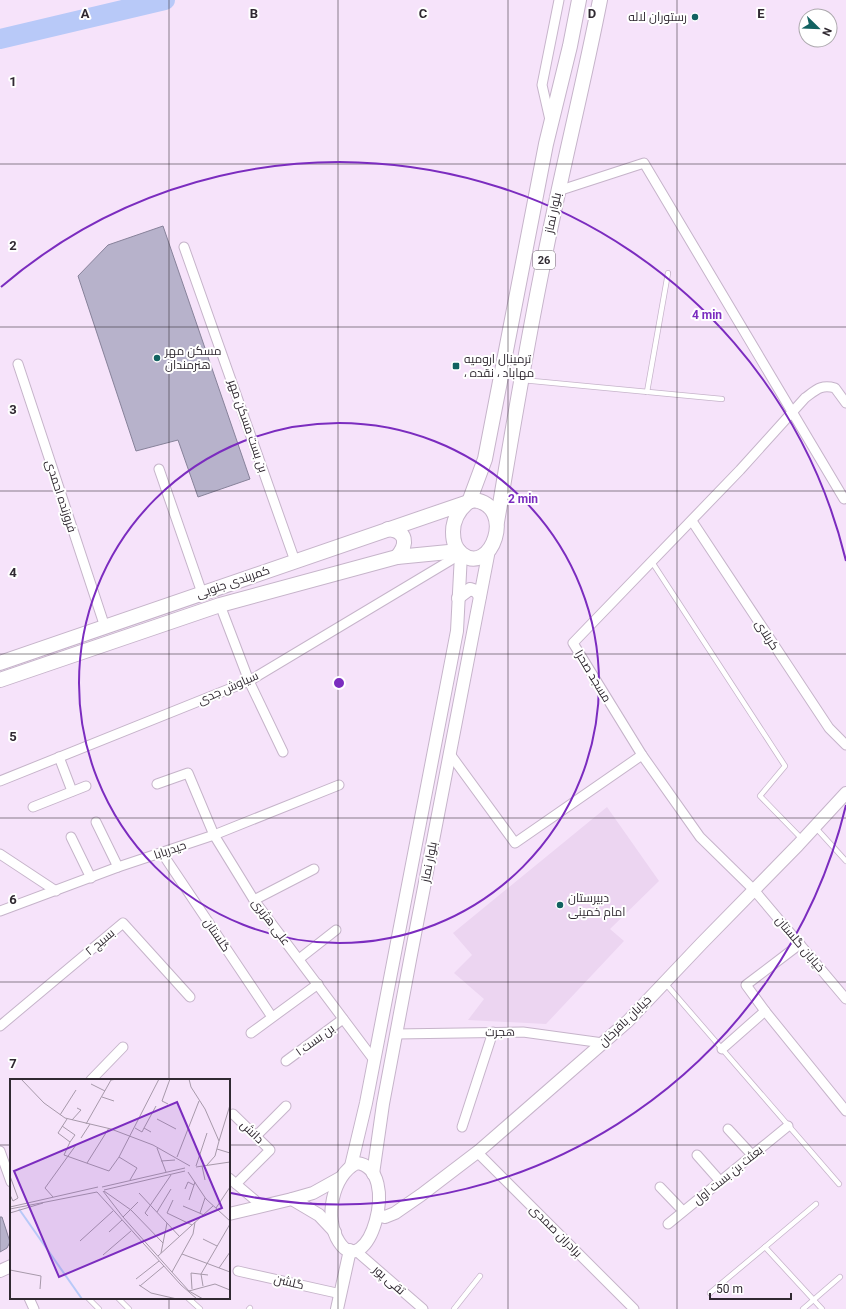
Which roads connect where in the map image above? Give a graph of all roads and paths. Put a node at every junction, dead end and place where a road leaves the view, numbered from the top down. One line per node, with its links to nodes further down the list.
1 (559, 0): 6 (street)
2 (579, 0): 4 (main road, بلوار نماز / 26)
3 (600, 0): 5 (main road, بلوار نماز / 26)
4 (554, 110): 5 (main road); 6 (main road, بلوار نماز / 26)
5 (575, 115): 7 (main road, بلوار نماز / 26)
6 (551, 124): 16 (main road, بلوار نماز / 26)
7 (558, 191): 11 (main road, بلوار نماز / 26); 15 (street)
8 (184, 247): 27 (street, بن بست مسکن مهر)
9 (668, 273): 12 (lane)
10 (18, 364): 33 (street, فروزنده احمدی)
11 (522, 380): 12 (lane); 17 (main road, بلوار نماز / 26)
12 (646, 392): 13 (lane)
13 (722, 399)
14 (846, 403): 15 (street, مسجد صحرا)
15 (792, 412): 19 (street); 21 (street, مسجد صحرا)
16 (485, 459): 17 (main road); 20 (main road, بلوار نماز / 26)
17 (507, 463): 22 (main road, بلوار نماز / 26)
18 (159, 469): 29 (street)
19 (844, 499)
20 (468, 502): 22 (main road); 23 (main road, کمربندی جنوبی); 25 (main road, 26)
21 (692, 521): 28 (street, مسجد صحرا); 37 (street, کربلای)
22 (497, 522): 24 (main road, 26)
23 (388, 529): 26 (main road); 27 (main road, کمربندی جنوبی)
24 (489, 550): 25 (main road); 30 (main road, بلوار نماز / 26)
25 (460, 552): 26 (main road, کمربندی جنوبی); 31 (main road, بلوار نماز / 26); 36 (street, سیاوش جدی)
26 (397, 557): 32 (main road, کمربندی جنوبی)
27 (295, 561): 29 (main road, کمربندی جنوبی)
28 (652, 562): 40 (street, مسجد صحرا); 53 (lane)
29 (202, 593): 33 (main road, کمربندی جنوبی)
30 (480, 596): 31 (main road); 39 (main road, بلوار نماز / 26)
31 (458, 598): 81 (main road, بلوار نماز / 26)
32 (220, 605): 35 (main road, کمربندی جنوبی); 36 (street)
33 (105, 627): 34 (main road, کمربندی جنوبی)
34 (0, 663)
35 (0, 680)
36 (249, 681): 38 (street); 41 (street, سیاوش جدی)
37 (846, 745)
38 (283, 752)
39 (450, 754): 40 (street); 77 (main road, بلوار نماز / 26)
40 (642, 755): 60 (street, خیابان گلستان)
41 (59, 757): 42 (street, سیاوش جدی); 46 (street)
42 (0, 781)
43 (157, 784): 51 (street, علی هژبری)
44 (339, 785): 51 (street, حیدربابا)
45 (86, 786): 46 (street)
46 (72, 791): 48 (street)
47 (846, 793): 50 (main road, خیابان باقرخان)
48 (33, 807)
49 (96, 822): 57 (street)
50 (814, 827): 53 (main road, خیابان باقرخان); 56 (lane)
51 (214, 835): 54 (street, حیدربابا); 62 (street, علی هژبری)
52 (71, 837): 59 (street)
53 (803, 840): 60 (main road, خیابان باقرخان)
54 (162, 853): 57 (street, حیدربابا); 72 (street, گلستان)
55 (0, 854): 61 (street)
56 (846, 860)
57 (118, 867): 59 (street, حیدربابا)
58 (314, 869): 62 (street)
59 (91, 878): 61 (street, حیدربابا)
60 (754, 890): 65 (street, خیابان گلستان); 67 (main road, خیابان باقرخان)
61 (56, 891): 63 (street, حیدربابا)
62 (254, 900): 66 (street, علی هژبری)
63 (0, 911)
64 (336, 930): 66 (street)
65 (800, 944): 70 (street, خیابان گلستان); 71 (street)
66 (298, 959): 68 (street, علی هژبری)
67 (665, 983): 78 (main road, خیابان باقرخان); 80 (lane)
68 (318, 984): 72 (street); 73 (street, علی هژبری)
69 (190, 997): 74 (street, بسیج ۲)
70 (846, 999)
71 (764, 1011): 80 (street); 85 (street)
72 (272, 1017): 76 (street)
73 (343, 1019): 81 (street, علی هژبری); 82 (street, بن بست ۱)
74 (0, 1026)
75 (493, 1032): 77 (street, هجرت); 78 (street, هجرت); 90 (street)
76 (251, 1033)
77 (396, 1034): 89 (main road, بلوار نماز / 26)
78 (603, 1043): 94 (main road, خیابان باقرخان)
79 (123, 1047): 83 (street)
80 (722, 1049): 87 (lane)
81 (374, 1060): 88 (main road, بلوار نماز / 26)
82 (286, 1061)
83 (92, 1079)
84 (286, 1106): 92 (street)
85 (846, 1111)
86 (233, 1114): 92 (street, دانش)
87 (788, 1126): 96 (street, بعثت بن بست اول); 104 (lane)
88 (361, 1127): 89 (main road); 98 (main road, بلوار نماز / 26)
89 (380, 1127): 99 (main road, بلوار نماز / 26)
90 (462, 1127)
91 (728, 1129): 96 (street)
92 (256, 1136): 102 (street, دانش)
93 (0, 1151): 97 (street)
94 (477, 1152): 111 (main road, خیابان باقرخان); 135 (street, برادران صمدی)
95 (697, 1155): 103 (street)
96 (752, 1155): 103 (street, بعثت بن بست اول)
97 (8, 1161): 100 (street)
98 (351, 1166): 99 (main road); 101 (main road, 26)
99 (373, 1174): 111 (main road, 26)
100 (10, 1175)
101 (340, 1178): 106 (main road); 113 (main road, 26)
102 (233, 1181): 108 (street)
103 (720, 1181): 109 (street, بعثت بن بست اول)
104 (839, 1184)
105 (660, 1187): 109 (street)
106 (292, 1199): 108 (main road); 113 (main road)
107 (816, 1204): 114 (lane)
108 (262, 1206): 110 (main road)
109 (683, 1211): 112 (street, بعثت بن بست اول)
110 (230, 1214)
111 (378, 1215): 115 (main road, 26)
112 (668, 1224)
113 (334, 1232): 115 (main road)
114 (765, 1247): 121 (lane); 127 (lane)
115 (353, 1250): 122 (main road); 133 (street, تقی پور)
116 (10, 1266): 117 (main road)
117 (0, 1271)
118 (238, 1271): 122 (street, گلشن)
119 (480, 1276): 134 (lane)
120 (840, 1277): 127 (lane)
121 (710, 1293)
122 (341, 1294): 132 (main road)
123 (29, 1299): 128 (street)
124 (89, 1299): 129 (lane)
125 (119, 1299): 130 (lane)
126 (189, 1299): 131 (lane)
127 (814, 1300): 136 (lane); 137 (lane)
128 (34, 1309)
129 (99, 1309)
130 (129, 1309)
131 (200, 1309)
132 (337, 1309)
133 (423, 1309)
134 (454, 1309)
135 (634, 1309)
136 (803, 1309)
137 (822, 1309)

